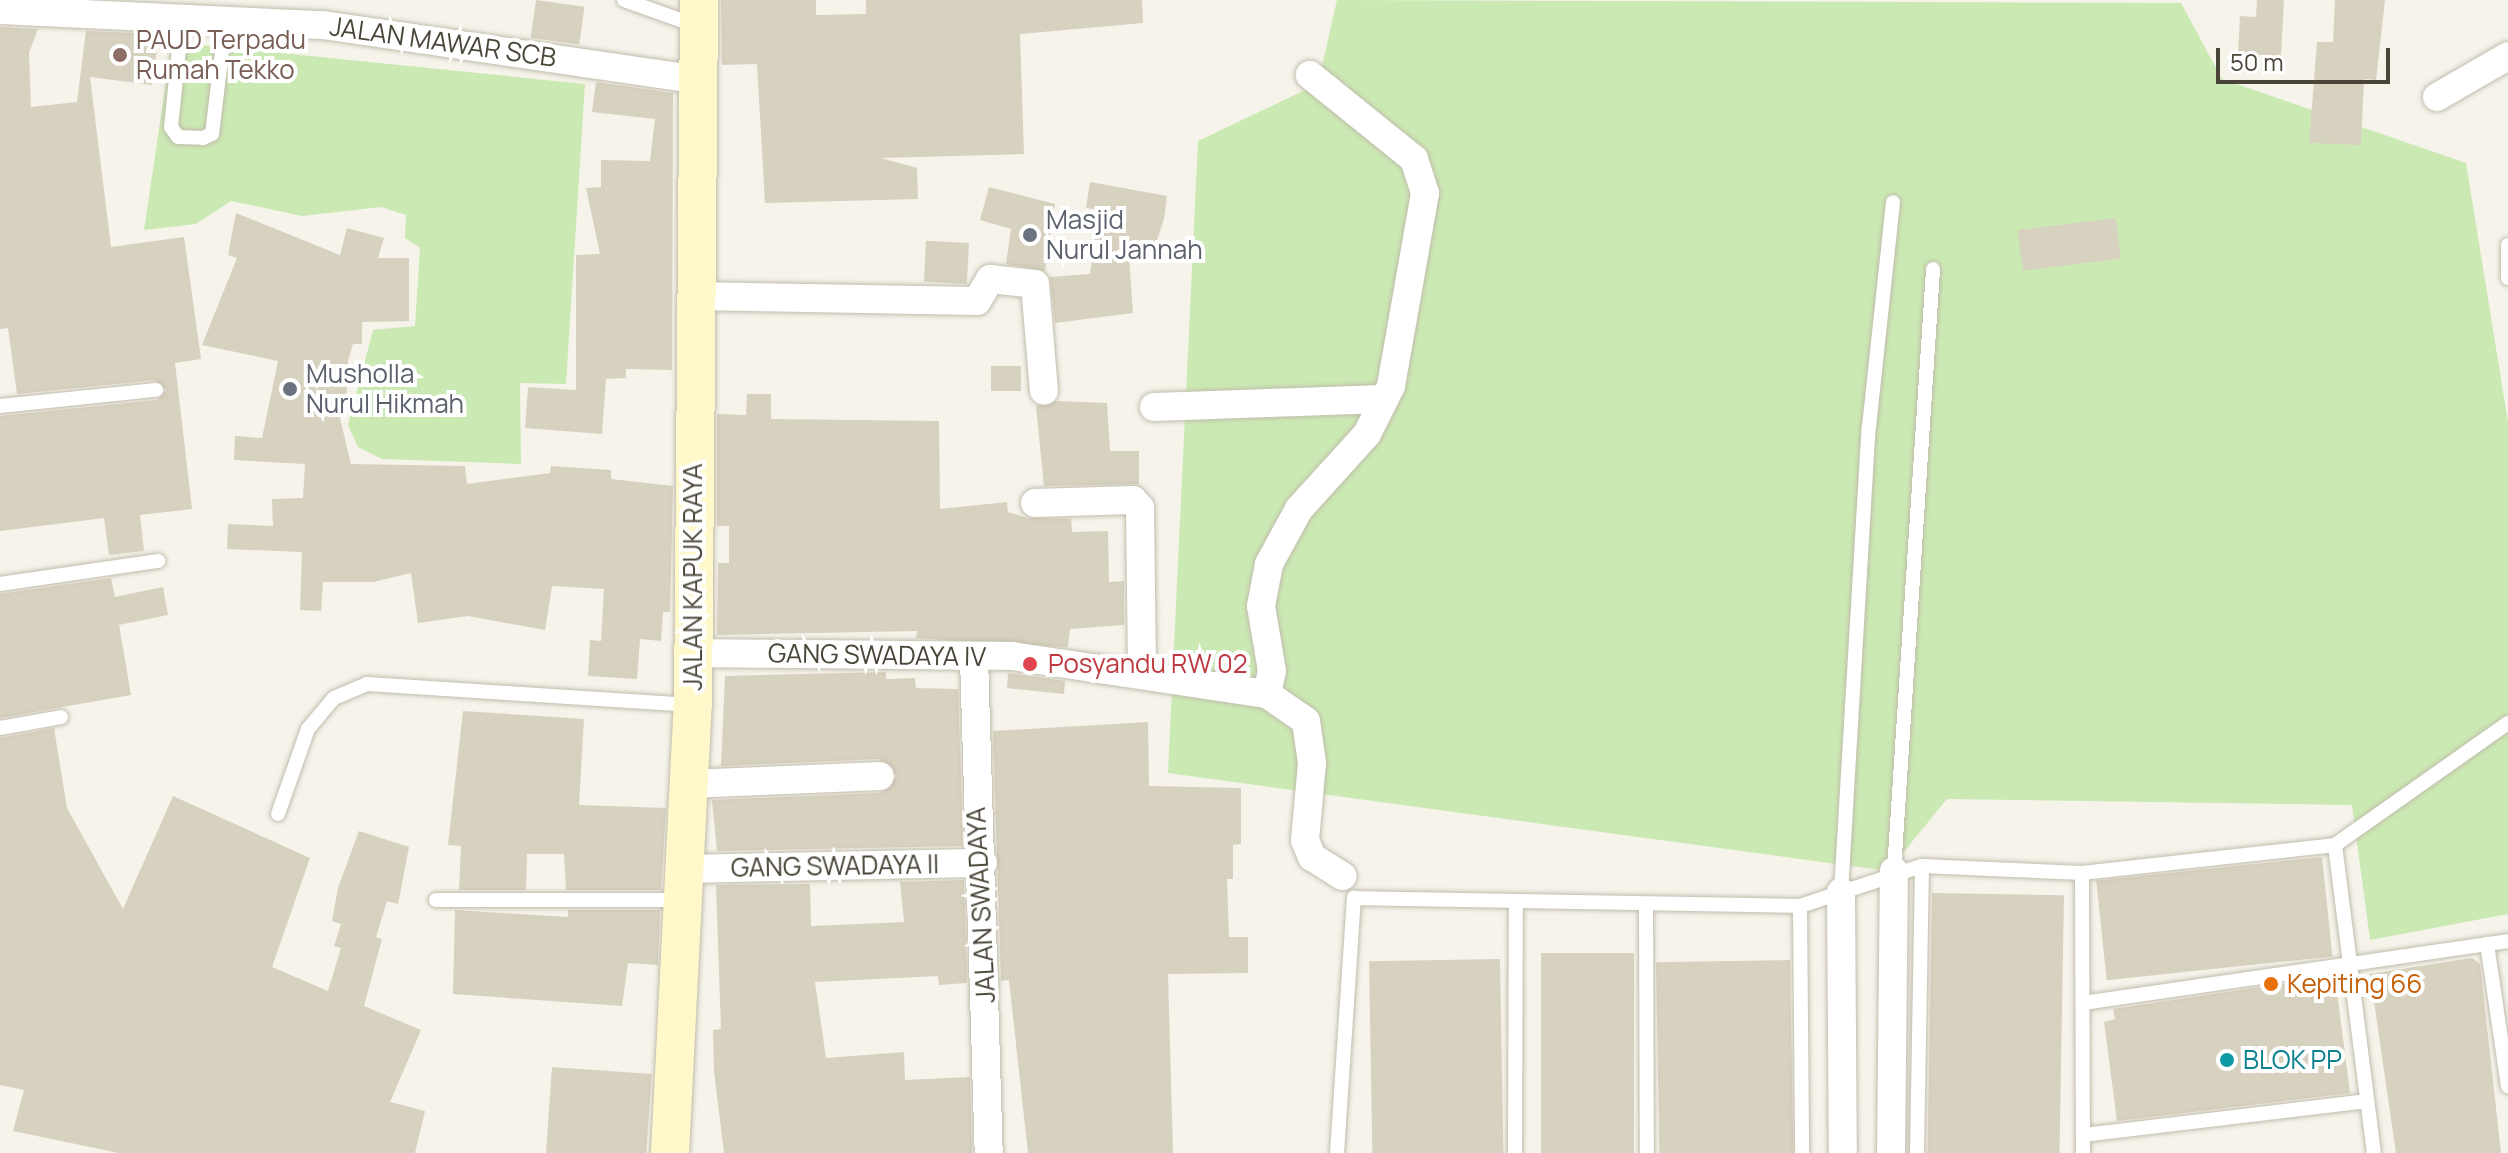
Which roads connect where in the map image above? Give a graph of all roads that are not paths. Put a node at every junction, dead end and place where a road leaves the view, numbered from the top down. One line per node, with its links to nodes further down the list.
1 (624, 0): 3 (lane)
2 (0, 10): 4 (street, JALAN MAWAR SCB)
3 (698, 13): 7 (main road, JALAN KAPUK RAYA)
4 (206, 14): 4 (lane); 7 (street, JALAN MAWAR SCB)
5 (2508, 56): 8 (street)
6 (1310, 75): 16 (street)
7 (693, 79): 13 (main road, JALAN KAPUK RAYA)
8 (2437, 97)
9 (1893, 202): 40 (lane)
10 (2508, 245): 12 (lane)
11 (1933, 269): 36 (lane)
12 (2508, 278)
13 (692, 296): 15 (street); 22 (main road, JALAN KAPUK RAYA)
14 (156, 390): 17 (lane)
15 (1044, 391)
16 (1384, 399): 18 (street); 25 (street)
17 (0, 406)
18 (1154, 407)
19 (1035, 503): 24 (street)
20 (158, 561): 21 (lane)
21 (0, 584)
22 (693, 653): 23 (street, GANG SWADAYA IV); 26 (main road, JALAN KAPUK RAYA)
23 (974, 657): 24 (street, GANG SWADAYA IV); 34 (street, JALAN SWADAYA)
24 (1142, 672): 25 (street, GANG SWADAYA IV)
25 (1267, 694): 39 (street, GANG SWADAYA IV)
26 (693, 705): 31 (main road, JALAN KAPUK RAYA); 32 (lane)
27 (61, 717): 29 (lane)
28 (2508, 723): 33 (lane)
29 (0, 728)
30 (880, 776): 31 (street)
31 (691, 784): 38 (main road, JALAN KAPUK RAYA)
32 (278, 814)
33 (2335, 845): 37 (lane); 47 (lane)
34 (983, 863): 38 (street, GANG SWADAYA II); 53 (street, JALAN SWADAYA)
35 (1922, 866): 36 (lane); 37 (lane); 60 (lane)
36 (1894, 871): 40 (lane); 59 (street)
37 (2082, 873): 48 (lane)
38 (686, 885): 41 (lane); 52 (main road, JALAN KAPUK RAYA)
39 (1348, 887): 43 (lane); 54 (lane)
40 (1841, 892): 42 (lane); 58 (street)
41 (436, 900)
42 (1800, 906): 44 (lane); 57 (lane)
43 (1516, 907): 44 (lane); 55 (lane)
44 (1646, 907): 56 (lane)
45 (2508, 941): 46 (lane)
46 (2487, 944): 47 (lane); 49 (lane)
47 (2351, 964): 48 (lane); 50 (lane)
48 (2083, 1003): 51 (lane)
49 (2508, 1086)
50 (2367, 1101): 51 (lane); 62 (lane)
51 (2083, 1135): 61 (lane)
52 (670, 1153)
53 (989, 1153)
54 (1337, 1153)
55 (1515, 1153)
56 (1647, 1153)
57 (1802, 1153)
58 (1843, 1153)
59 (1891, 1153)
60 (1917, 1153)
61 (2083, 1153)
62 (2374, 1153)

